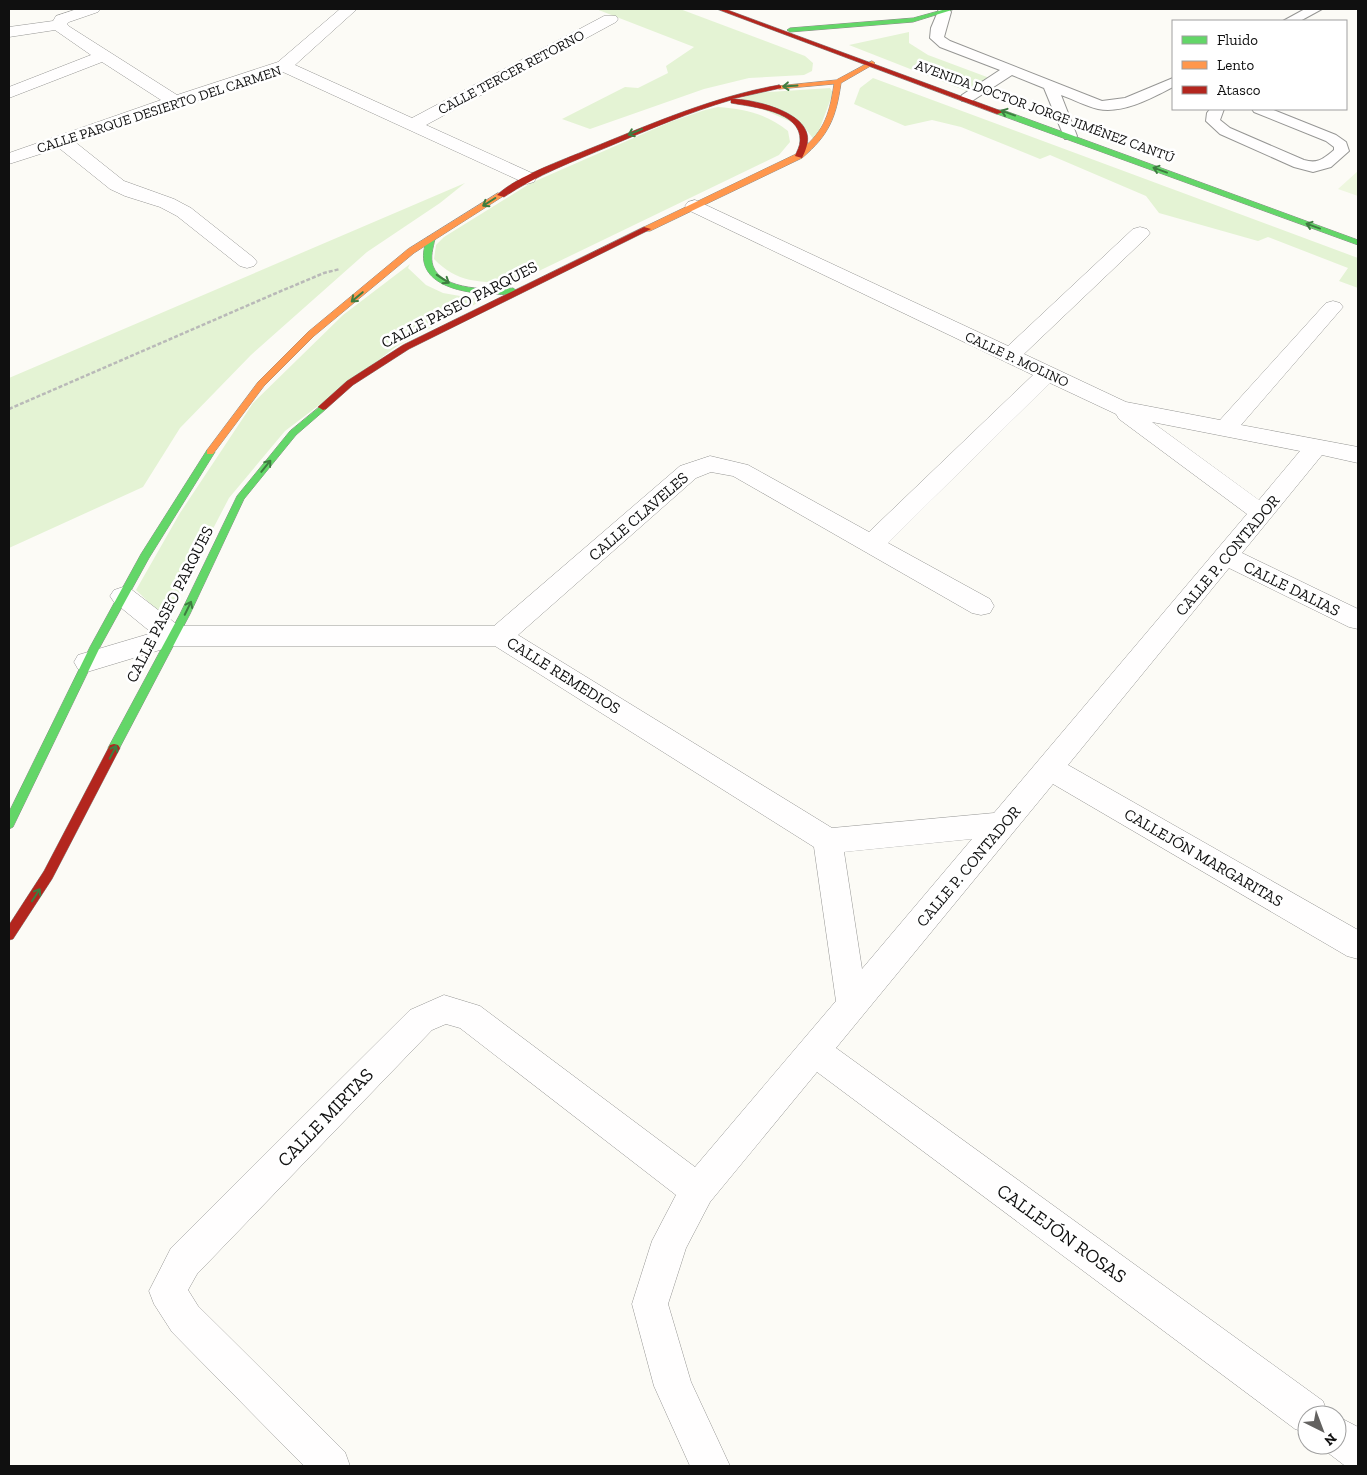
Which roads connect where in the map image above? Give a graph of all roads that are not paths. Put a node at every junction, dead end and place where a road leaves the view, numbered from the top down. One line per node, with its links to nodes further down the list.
1 (92, 9): 8 (street)
2 (348, 9): 13 (street)
3 (720, 9): 9 (street, AVENIDA DOCTOR JORGE JIMÉNEZ CANTÚ)
4 (1315, 9): 7 (lane)
5 (948, 10): 9 (street); 14 (lane)
6 (610, 19): 24 (street, CALLE TERCER RETORNO)
7 (1292, 20)
8 (59, 24): 10 (street); 11 (street)
9 (780, 30): 12 (street, AVENIDA DOCTOR JORGE JIMÉNEZ CANTÚ)
10 (9, 32)
11 (105, 55): 18 (street); 21 (street)
12 (872, 63): 15 (street); 19 (street, AVENIDA DOCTOR JORGE JIMÉNEZ CANTÚ)
13 (284, 66): 21 (street, CALLE PARQUE DESIERTO DEL CARMEN); 24 (street, CALLE PARQUE DESIERTO DEL CARMEN)
14 (1010, 70): 17 (lane); 19 (lane)
15 (838, 82): 20 (street, one-way to 20); 27 (street, CALLE PASEO PARQUES)
16 (1172, 82): 17 (lane)
17 (1050, 85): 25 (lane)
18 (9, 93)
19 (967, 98): 25 (street, AVENIDA DOCTOR JORGE JIMÉNEZ CANTÚ, one-way to 19)
20 (722, 99): 27 (street); 29 (street, one-way to 29)
21 (175, 101): 26 (street, CALLE PARQUE DESIERTO DEL CARMEN)
22 (1216, 110): 23 (lane)
23 (1261, 110)
24 (412, 125): 29 (street, CALLE PARQUE DESIERTO DEL CARMEN)
25 (1070, 136): 33 (street, AVENIDA DOCTOR JORGE JIMÉNEZ CANTÚ, one-way to 25)
26 (61, 140): 28 (street, CALLE PARQUE DESIERTO DEL CARMEN); 34 (street)
27 (799, 156): 30 (street, CALLE PASEO PARQUES)
28 (9, 159)
29 (527, 178): 32 (street, one-way to 32)
30 (695, 206): 35 (street, CALLE PASEO PARQUES); 37 (street, CALLE P. MOLINO)
31 (1140, 233): 37 (street)
32 (432, 239): 35 (street, one-way to 35); 46 (street, one-way to 46)
33 (1358, 243)
34 (247, 262)
35 (520, 290): 49 (street, CALLE PASEO PARQUES, one-way to 35)
36 (1333, 307): 40 (street)
37 (1010, 356): 38 (street, CALLE P. MOLINO)
38 (1047, 374): 39 (street, CALLE P. MOLINO); 44 (street)
39 (1120, 408): 40 (street, CALLE P. MOLINO); 43 (street)
40 (1224, 430): 41 (street, CALLE P. MOLINO)
41 (1317, 446): 42 (street, CALLE P. MOLINO); 43 (street, CALLE P. CONTADOR)
42 (1358, 455)
43 (1261, 513): 45 (street, CALLE P. CONTADOR)
44 (872, 544): 47 (street, CALLE CLAVELES); 50 (street, CALLE CLAVELES)
45 (1226, 556): 48 (street, CALLE DALIAS); 52 (street, CALLE P. CONTADOR)
46 (123, 596): 49 (street); 51 (street)
47 (981, 606)
48 (1358, 620)
49 (173, 636): 50 (street, CALLE REMEDIOS); 51 (street, CALLE REMEDIOS); 56 (street, CALLE PASEO PARQUES, one-way to 49)
50 (500, 636): 55 (street, CALLE REMEDIOS)
51 (87, 662): 53 (street)
52 (1049, 768): 54 (street, CALLE P. CONTADOR); 57 (street, CALLEJÓN MARGARITAS)
53 (9, 824)
54 (1003, 824): 55 (street); 58 (street, CALLE P. CONTADOR)
55 (828, 841): 58 (street)
56 (9, 935)
57 (1358, 946)
58 (852, 1005): 59 (street, CALLE P. CONTADOR)
59 (814, 1051): 60 (street, CALLE P. CONTADOR); 61 (street, CALLEJÓN ROSAS)
60 (698, 1190): 64 (street, CALLE P. CONTADOR); 65 (street, CALLE MIRTAS)
61 (1297, 1405)
62 (1347, 1443): 63 (street)
63 (1358, 1451)
64 (702, 1462)
65 (331, 1466)

